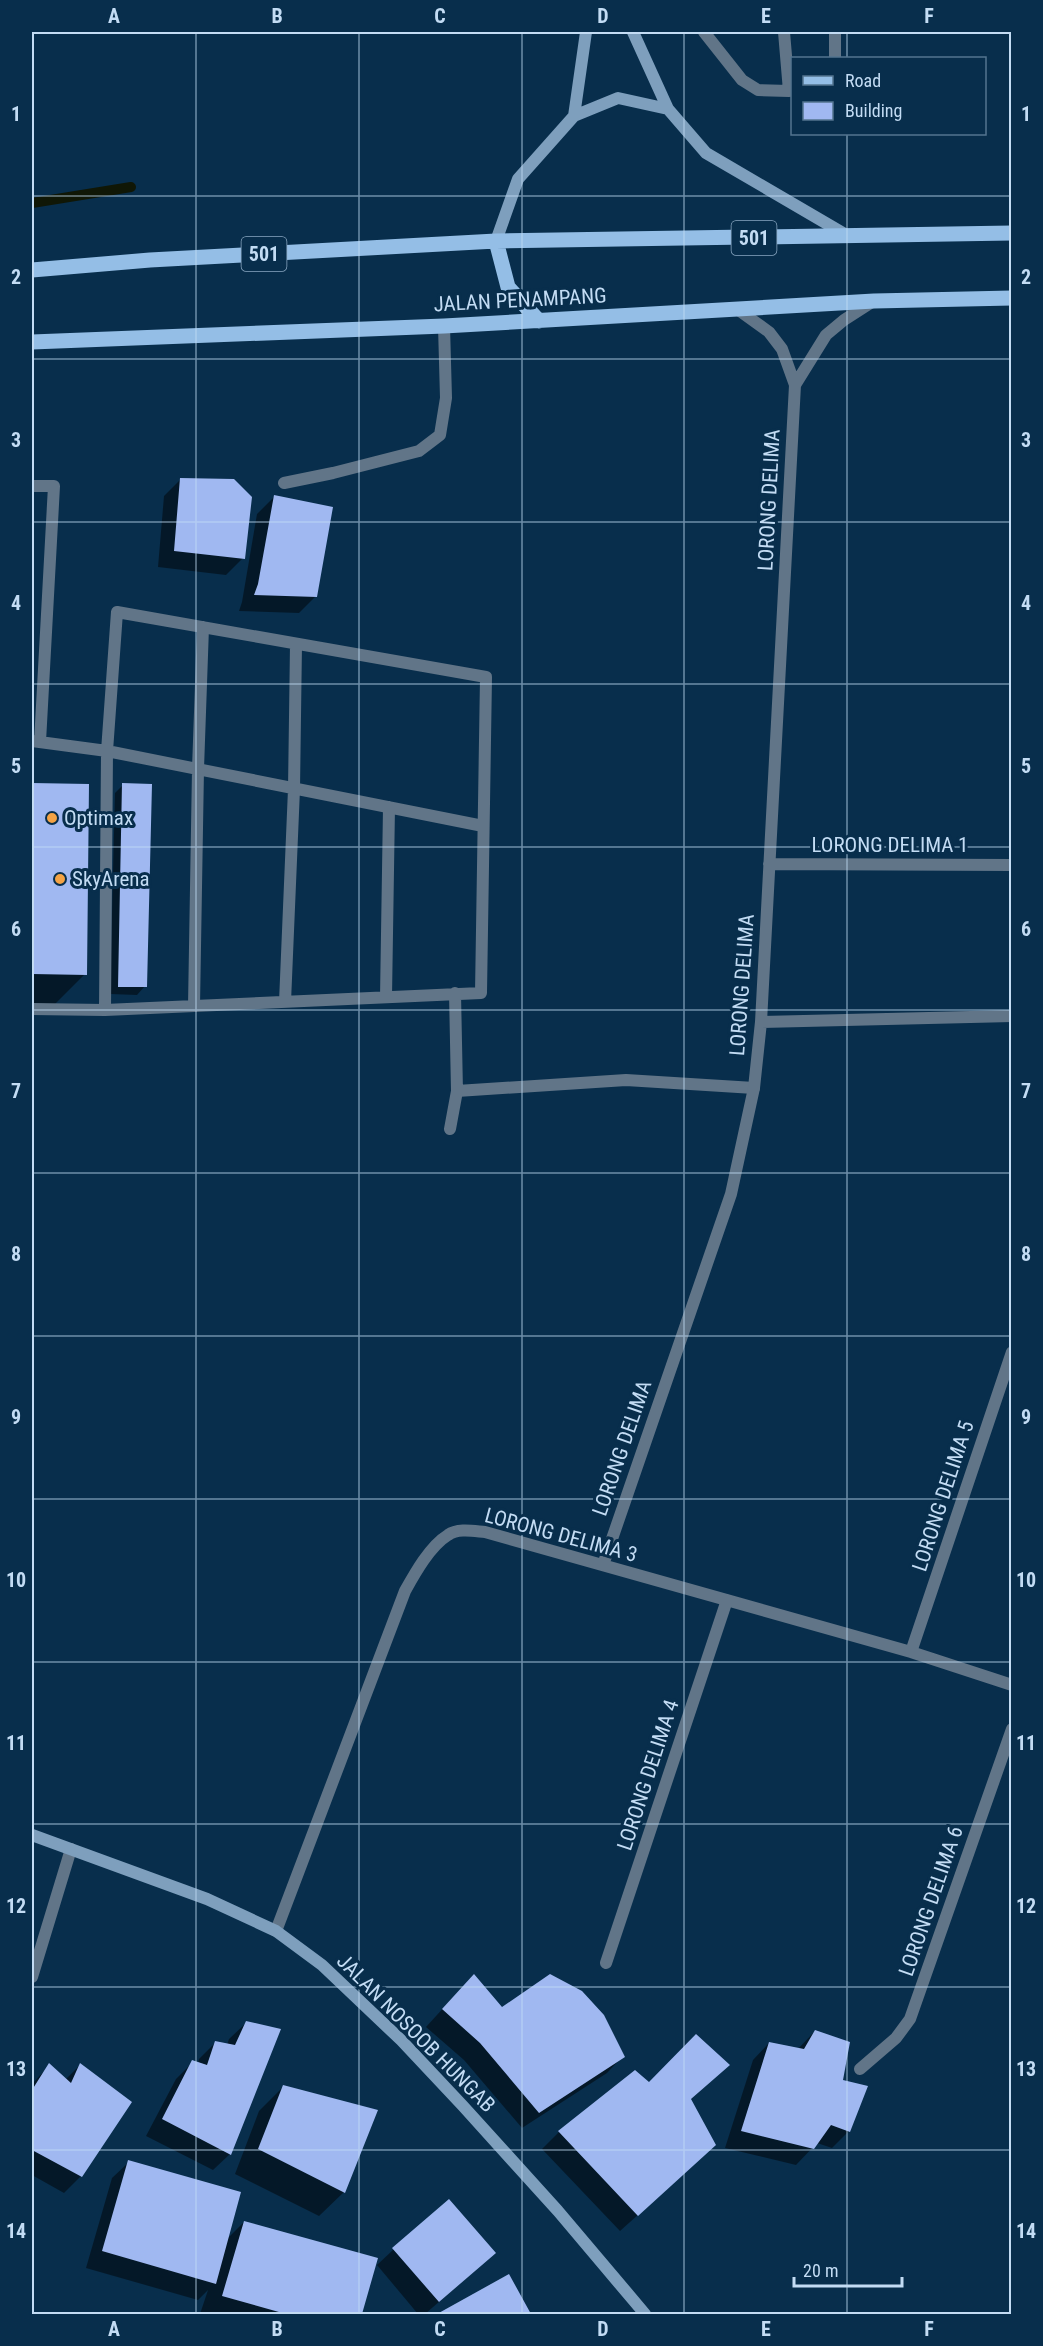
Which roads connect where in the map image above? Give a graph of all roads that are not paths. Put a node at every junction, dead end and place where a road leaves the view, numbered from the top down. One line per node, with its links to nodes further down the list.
1 (586, 32): 8 (main road)
2 (633, 32): 7 (main road)
3 (704, 32): 4 (street)
4 (784, 32)
5 (835, 32): 6 (street)
6 (835, 57)
7 (668, 109): 8 (main road); 10 (main road)
8 (574, 116): 11 (main road)
9 (1011, 233): 10 (main road, 501)
10 (848, 237): 11 (main road, 501)
11 (496, 241): 12 (main road, 501); 16 (main road)
12 (32, 270)
13 (1011, 298): 14 (main road, JALAN PENAMPANG)
14 (874, 301): 15 (main road, JALAN PENAMPANG); 19 (street, LORONG DELIMA)
15 (737, 309): 16 (main road, JALAN PENAMPANG); 19 (street, LORONG DELIMA)
16 (539, 321): 17 (main road, JALAN PENAMPANG)
17 (444, 326): 18 (main road, JALAN PENAMPANG); 20 (street)
18 (32, 342)
19 (795, 385): 30 (street, LORONG DELIMA)
20 (284, 483)
21 (32, 486): 24 (street)
22 (203, 627): 23 (street); 25 (street); 26 (street)
23 (296, 644): 27 (street); 29 (street)
24 (36, 741): 25 (street)
25 (107, 751): 26 (street); 37 (street)
26 (198, 769): 27 (street); 35 (street)
27 (294, 789): 28 (street); 34 (street)
28 (389, 807): 29 (street); 33 (street)
29 (483, 826): 32 (street)
30 (769, 864): 31 (street, LORONG DELIMA 1); 39 (street, LORONG DELIMA)
31 (1011, 864)
32 (455, 993): 33 (street); 41 (street)
33 (386, 997): 34 (street)
34 (285, 1002): 35 (street)
35 (194, 1006): 37 (street)
36 (32, 1009): 37 (street)
37 (105, 1010)
38 (1011, 1016): 39 (street)
39 (761, 1022): 40 (street, LORONG DELIMA)
40 (754, 1088): 41 (street); 44 (street, LORONG DELIMA)
41 (458, 1091): 42 (street)
42 (450, 1129)
43 (1011, 1352): 46 (street, LORONG DELIMA 5)
44 (603, 1565): 45 (street, LORONG DELIMA 3); 51 (street, LORONG DELIMA 3)
45 (727, 1600): 46 (street, LORONG DELIMA 3); 52 (street, LORONG DELIMA 4)
46 (911, 1652): 47 (street, LORONG DELIMA 3)
47 (1011, 1685)
48 (1011, 1730): 54 (street, LORONG DELIMA 6)
49 (32, 1835): 50 (main road, JALAN NOSOOB HUNGAB)
50 (70, 1849): 51 (main road, JALAN NOSOOB HUNGAB); 53 (street)
51 (276, 1932): 55 (main road, JALAN NOSOOB HUNGAB)
52 (606, 1963)
53 (32, 1977)
54 (860, 2069)
55 (645, 2314)

